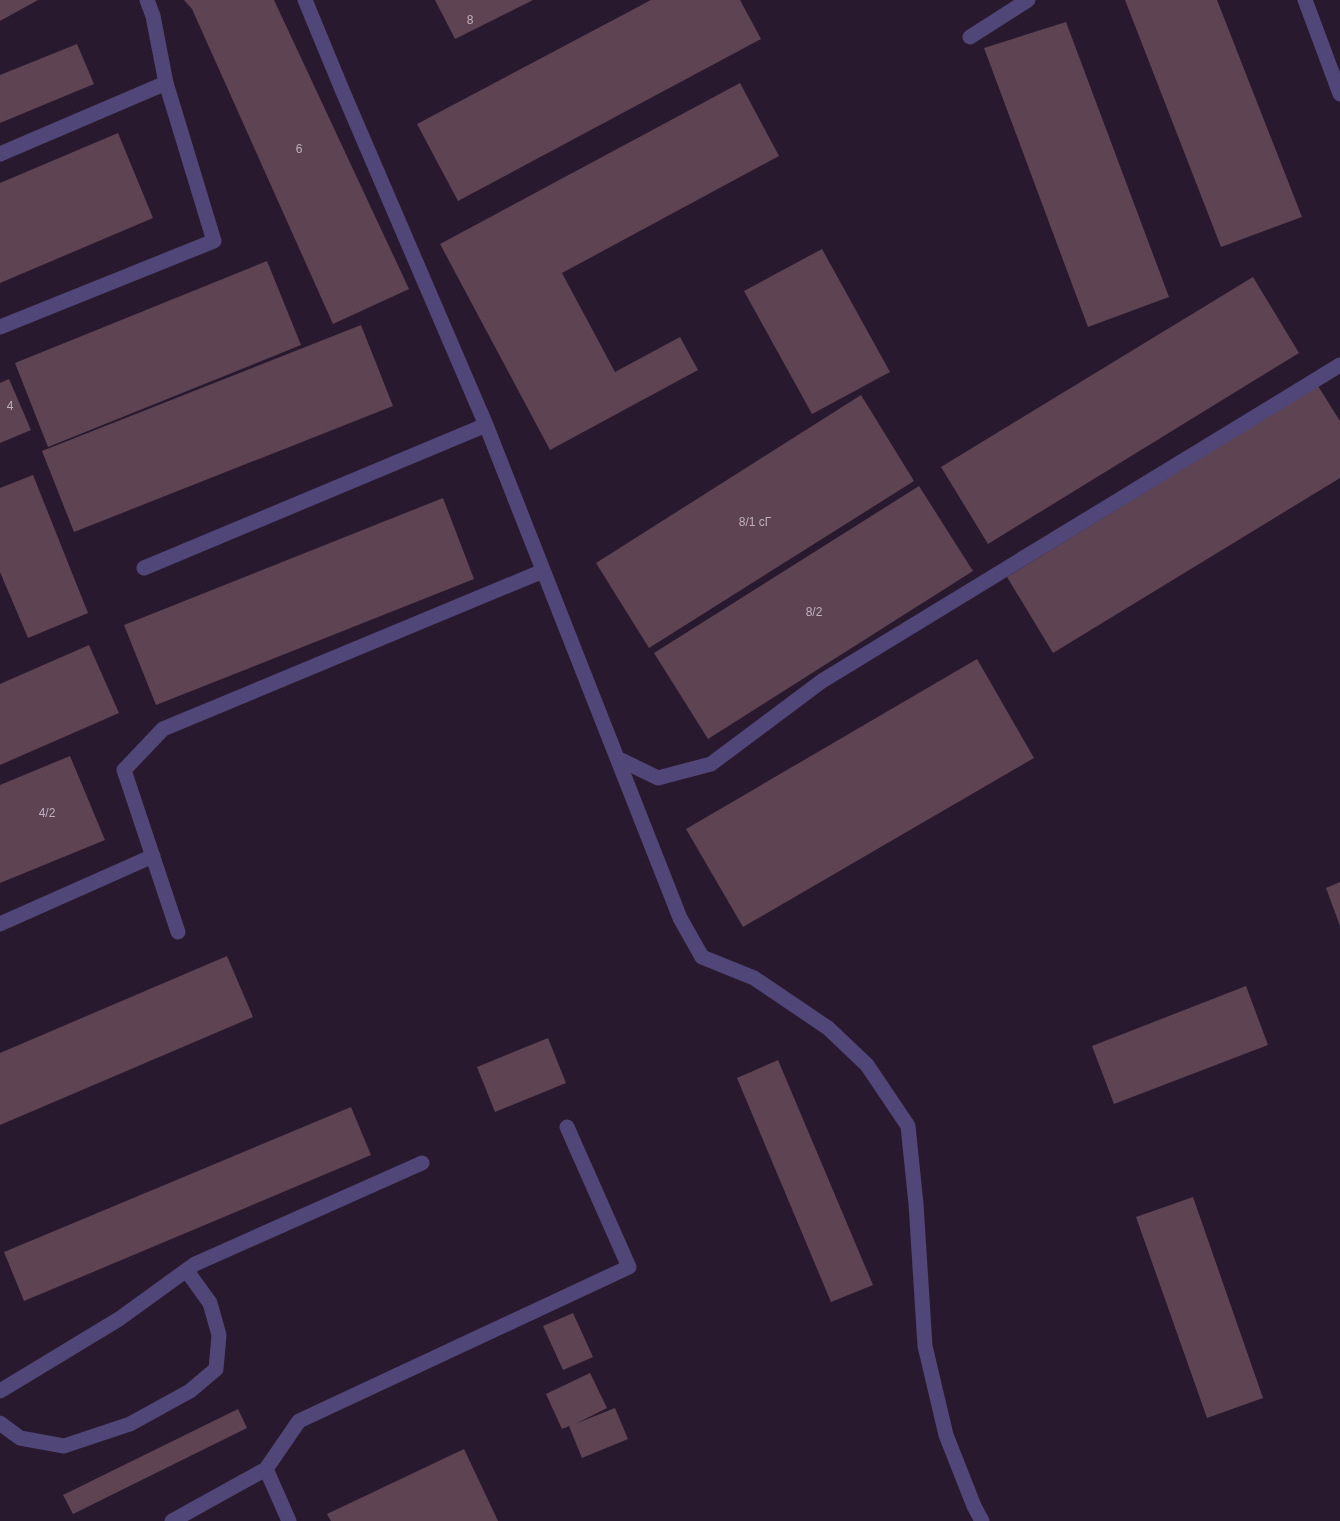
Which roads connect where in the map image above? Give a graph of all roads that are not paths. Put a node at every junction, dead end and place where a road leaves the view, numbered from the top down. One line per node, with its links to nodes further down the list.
1 (147, 0): 6 (street)
2 (305, 0): 11 (street)
3 (1028, 0): 5 (street)
4 (1305, 0): 7 (street)
5 (970, 37)
6 (166, 83): 8 (street); 9 (street)
7 (1340, 94)
8 (0, 154)
9 (0, 327)
10 (1340, 365): 14 (street)
11 (486, 425): 12 (street); 13 (street)
12 (144, 568)
13 (543, 571): 14 (street); 15 (street)
14 (617, 758): 26 (street)
15 (153, 856): 16 (street); 17 (street)
16 (0, 924)
17 (178, 932)
18 (567, 1127): 23 (street)
19 (422, 1163): 20 (street)
20 (187, 1271): 21 (street); 22 (street)
21 (0, 1391)
22 (0, 1423)
23 (266, 1469): 24 (street); 25 (street)
24 (172, 1521)
25 (289, 1521)
26 (982, 1521)

